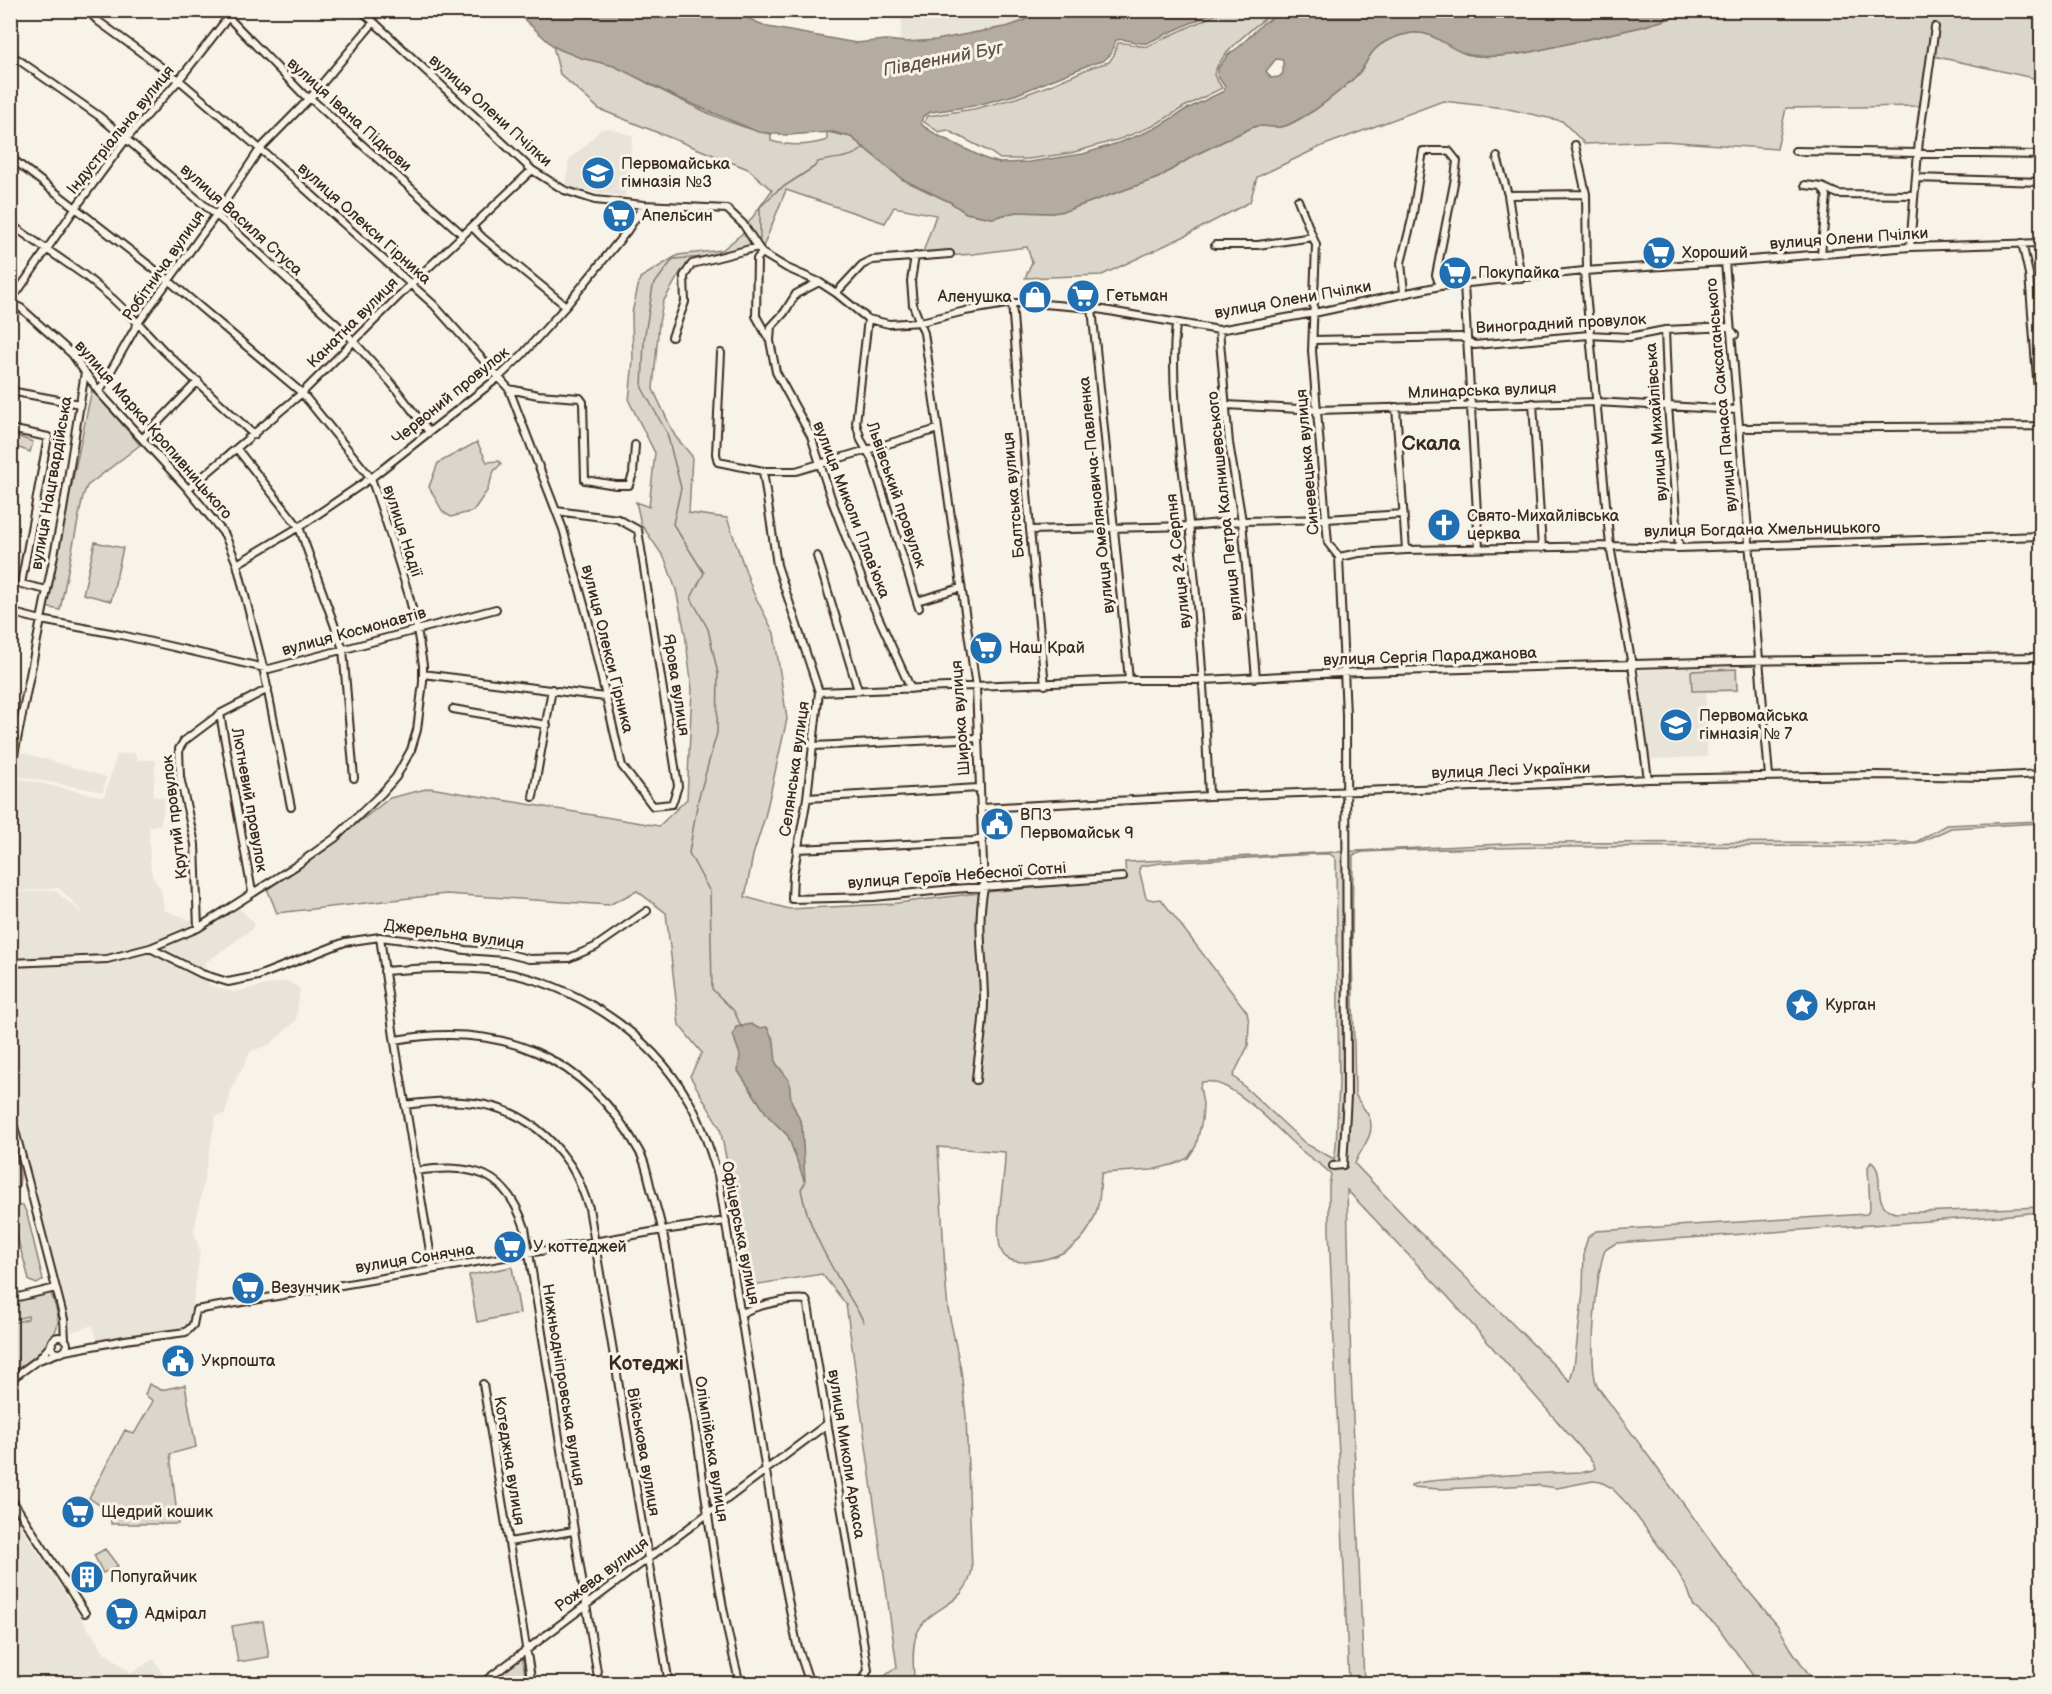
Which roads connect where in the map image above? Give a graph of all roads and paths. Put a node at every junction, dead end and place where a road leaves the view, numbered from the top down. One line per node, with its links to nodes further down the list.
1 (87, 10): 9 (street, вулиця Олекси Гірника)
2 (221, 10): 5 (street, вулиця Івана Підкови)
3 (234, 10): 5 (street, Індустріальна вулиця)
4 (361, 10): 6 (street, вулиця Олени Пчілки)
5 (229, 17): 9 (street, Індустріальна вулиця); 10 (street, вулиця Івана Підкови)
6 (373, 23): 10 (street, Робітнича вулиця); 19 (street, вулиця Олени Пчілки)
7 (1935, 27): 15 (street)
8 (10, 54): 11 (street, вулиця Василя Стуса)
9 (179, 80): 11 (street, Індустріальна вулиця); 13 (street, вулиця Олекси Гірника)
10 (310, 98): 13 (street, Робітнича вулиця); 33 (street, вулиця Івана Підкови)
11 (127, 138): 29 (street, Індустріальна вулиця); 30 (street, вулиця Василя Стуса)
12 (1575, 146): 24 (street)
13 (260, 149): 30 (street, Робітнича вулиця); 49 (street, вулиця Олекси Гірника)
14 (1796, 151): 15 (street)
15 (1918, 152): 16 (street); 20 (street)
16 (2042, 155)
17 (10, 157): 29 (street, вулиця Надії)
18 (1497, 157): 25 (street)
19 (532, 170): 28 (street, вулиця Олени Пчілки); 32 (street, Канатна вулиця)
20 (1916, 178): 21 (street); 26 (street)
21 (2042, 182)
22 (1805, 185): 23 (street)
23 (1822, 187): 26 (street); 42 (street)
24 (1586, 194): 25 (street); 45 (street)
25 (1508, 195): 46 (street)
26 (1913, 195): 38 (street)
27 (1298, 200): 34 (street, Синевецька вулиця)
28 (644, 205): 40 (street, вулиця Олени Пчілки); 57 (street, Червоний провулок)
29 (76, 207): 39 (street, Індустріальна вулиця); 47 (street, вулиця Надії)
30 (216, 215): 47 (street, Робітнича вулиця); 73 (street, вулиця Василя Стуса)
31 (10, 224): 39 (street)
32 (472, 227): 33 (street, Канатна вулиця); 57 (street)
33 (463, 236): 49 (street, Канатна вулиця)
34 (1313, 237): 37 (street); 59 (street, Синевецька вулиця)
35 (2022, 243): 36 (street, вулиця Олени Пчілки); 38 (street, вулиця Олени Пчілки); 91 (street)
36 (2042, 243)
37 (1215, 245)
38 (1910, 247): 42 (street, вулиця Олени Пчілки)
39 (48, 249): 54 (street, Індустріальна вулиця); 62 (street)
40 (760, 250): 48 (street, вулиця Олени Пчілки); 69 (street); 71 (street, вулиця Миколи Плавʼюка)
41 (950, 254): 43 (street)
42 (1821, 254): 44 (street, вулиця Олени Пчілки)
43 (915, 256): 53 (street); 61 (street, Широка вулиця)
44 (1725, 262): 45 (street, вулиця Олени Пчілки); 64 (street, вулиця Панаса Саксаганського)
45 (1586, 271): 46 (street, вулиця Олени Пчілки); 67 (street)
46 (1521, 279): 50 (street, вулиця Олени Пчілки)
47 (168, 280): 62 (street, Робітнича вулиця); 81 (street, вулиця Надії)
48 (819, 282): 53 (street, вулиця Олени Пчілки); 71 (street)
49 (411, 284): 73 (street, Канатна вулиця); 76 (street, вулиця Олекси Гірника)
50 (1464, 284): 51 (street, вулиця Олени Пчілки); 72 (street)
51 (1440, 286): 52 (street, вулиця Олени Пчілки); 52 (street)
52 (1404, 292): 59 (street, вулиця Олени Пчілки)
53 (836, 293): 60 (street, вулиця Олени Пчілки)
54 (10, 297)
55 (10, 303): 75 (street, вулиця Марка Кропивницького)
56 (1012, 303): 58 (street, вулиця Олени Пчілки); 61 (street, вулиця Олени Пчілки); 113 (street, Балтська вулиця)
57 (566, 306): 76 (street, Червоний провулок)
58 (1092, 308): 63 (street, вулиця Олени Пчілки); 112 (street, вулиця Омеляновича-Павленка)
59 (1314, 313): 65 (street, вулиця Олени Пчілки); 70 (street, Синевецька вулиця)
60 (868, 319): 61 (street, вулиця Олени Пчілки); 100 (street, Львівський провулок)
61 (921, 321): 94 (street, Широка вулиця)
62 (138, 323): 77 (street); 80 (street, Робітнича вулиця)
63 (1176, 323): 65 (street, вулиця Олени Пчілки); 110 (street, вулиця 24 Серпня)
64 (1729, 327): 66 (street, Виноградний провулок); 68 (street); 90 (street, вулиця Панаса Саксаганського)
65 (1219, 330): 85 (street, вулиця Петра Калнишевського)
66 (1665, 330): 67 (street, Виноградний провулок); 87 (street, вулиця Михайлівська)
67 (1589, 335): 72 (street, Виноградний провулок); 82 (street)
68 (1735, 335)
69 (672, 338)
70 (1314, 340): 72 (street, Виноградний провулок); 89 (street, Синевецька вулиця)
71 (770, 341): 102 (street, вулиця Миколи Плавʼюка)
72 (1467, 341): 86 (street)
73 (354, 342): 81 (street, Канатна вулиця); 95 (street, вулиця Василя Стуса)
74 (721, 352): 103 (street)
75 (85, 372): 80 (street, вулиця Марка Кропивницького); 84 (street, вулиця Нацгвардійська)
76 (499, 377): 78 (street, вулиця Олекси Гірника); 95 (street, Червоний провулок)
77 (198, 381): 96 (street); 97 (street)
78 (509, 389): 99 (street); 106 (street, вулиця Олекси Гірника)
79 (10, 391): 84 (street)
80 (99, 392): 97 (street, вулиця Марка Кропивницького)
81 (302, 393): 96 (street, Канатна вулиця); 104 (street, вулиця Надії)
82 (1596, 402): 83 (street, Млинарська вулиця); 87 (street, Млинарська вулиця); 115 (street)
83 (1533, 403): 86 (street, Млинарська вулиця); 118 (street)
84 (80, 404): 125 (street, вулиця Нацгвардійська)
85 (1227, 405): 89 (street, Млинарська вулиця); 109 (street, вулиця Петра Калнишевського)
86 (1471, 405): 88 (street, Млинарська вулиця); 117 (street)
87 (1668, 406): 90 (street, Млинарська вулиця); 119 (street, вулиця Михайлівська)
88 (1395, 407): 89 (street, Млинарська вулиця); 107 (street)
89 (1317, 410): 108 (street, Синевецька вулиця)
90 (1737, 410): 92 (street, вулиця Панаса Саксаганського)
91 (2040, 426): 92 (street); 98 (street)
92 (1739, 428): 116 (street, вулиця Панаса Саксаганського)
93 (10, 429): 125 (street)
94 (938, 429): 100 (street); 124 (street, Широка вулиця)
95 (429, 432): 104 (street, Червоний провулок)
96 (254, 435): 101 (street, Канатна вулиця)
97 (142, 439): 105 (street, вулиця Марка Кропивницького)
98 (2042, 443)
99 (635, 445)
100 (867, 448): 102 (street); 124 (street, Львівський провулок)
101 (237, 449): 105 (street, Канатна вулиця); 111 (street)
102 (820, 463): 103 (street); 144 (street, вулиця Миколи Плавʼюка)
103 (763, 471): 146 (street, Селянська вулиця)
104 (370, 478): 111 (street, Червоний провулок); 129 (street, вулиця Надії)
105 (188, 489): 123 (street, вулиця Марка Кропивницького)
106 (556, 511): 147 (street, вулиця Олекси Гірника); 159 (street, Ярова вулиця)
107 (1403, 514): 108 (street); 120 (street)
108 (1327, 519): 109 (street); 122 (street, Синевецька вулиця)
109 (1242, 520): 110 (street); 137 (street, вулиця Петра Калнишевського)
110 (1189, 526): 112 (street); 139 (street, вулиця 24 Серпня)
111 (299, 527): 123 (street, Червоний провулок); 130 (street)
112 (1114, 528): 113 (street); 138 (street, вулиця Омеляновича-Павленка)
113 (1030, 530): 140 (street, Балтська вулиця)
114 (2042, 536): 116 (street, вулиця Богдана Хмельницького)
115 (1610, 546): 118 (street, вулиця Богдана Хмельницького); 119 (street, вулиця Богдана Хмельницького); 133 (street)
116 (1749, 546): 119 (street, вулиця Богдана Хмельницького); 132 (street, вулиця Панаса Саксаганського)
117 (1479, 548): 118 (street, вулиця Богдана Хмельницького); 120 (street, вулиця Богдана Хмельницького)
118 (1542, 548)
119 (1679, 548)
120 (1406, 550): 122 (street, вулиця Богдана Хмельницького)
121 (817, 556): 145 (street)
122 (1339, 557): 135 (street, Синевецька вулиця)
123 (237, 564): 134 (street, вулиця Марка Кропивницького)
124 (960, 588): 141 (street, Широка вулиця)
125 (47, 590): 128 (street, вулиця Нацгвардійська)
126 (496, 609): 129 (street, вулиця Космонавтів)
127 (10, 612): 128 (street, вулиця Космонавтів)
128 (41, 620): 134 (street, вулиця Космонавтів); 154 (street, вулиця Нацгвардійська)
129 (417, 629): 130 (street, вулиця Космонавтів); 136 (street, вулиця Надії)
130 (343, 649): 134 (street, вулиця Космонавтів); 156 (street)
131 (2042, 657): 132 (street, вулиця Сергія Параджанова)
132 (1758, 661): 133 (street, вулиця Сергія Параджанова); 155 (street, вулиця Панаса Саксаганського)
133 (1632, 664): 135 (street, вулиця Сергія Параджанова); 157 (street)
134 (263, 667): 142 (street, вулиця Марка Кропивницького)
135 (1343, 673): 137 (street, вулиця Сергія Параджанова); 160 (street, Синевецька вулиця)
136 (423, 674): 143 (street); 170 (street, вулиця Надії)
137 (1256, 678): 139 (street, вулиця Сергія Параджанова)
138 (1129, 680): 139 (street, вулиця Сергія Параджанова); 140 (street, вулиця Сергія Параджанова)
139 (1204, 680): 161 (street, вулиця 24 Серпня)
140 (1045, 685): 141 (street, вулиця Сергія Параджанова)
141 (976, 687): 144 (street, вулиця Сергія Параджанова); 151 (street, Широка вулиця)
142 (268, 688): 149 (street); 164 (street, вулиця Марка Кропивницького)
143 (552, 689): 147 (street); 150 (street)
144 (911, 689): 145 (street, вулиця Сергія Параджанова)
145 (858, 690): 146 (street, вулиця Сергія Параджанова)
146 (819, 692): 152 (street, Селянська вулиця)
147 (605, 697): 159 (street, вулиця Олекси Гірника)
148 (453, 710): 150 (street)
149 (220, 714): 170 (street, Лютневий провулок); 173 (street, Крутий провулок)
150 (547, 725): 162 (street)
151 (978, 738): 152 (street); 158 (street, Широка вулиця)
152 (814, 746): 163 (street, Селянська вулиця)
153 (2042, 774): 155 (street, вулиця Лесі Українки)
154 (10, 775)
155 (1769, 776): 157 (street, вулиця Лесі Українки)
156 (354, 778)
157 (1648, 779): 160 (street, вулиця Лесі Українки)
158 (979, 788): 163 (street); 165 (street, Широка вулиця)
159 (641, 789)
160 (1345, 791): 161 (street, вулиця Лесі Українки); 182 (street, Синевецька вулиця)
161 (1209, 796): 165 (street, вулиця Лесі Українки)
162 (533, 797)
163 (807, 798): 167 (street, Селянська вулиця)
164 (291, 807)
165 (981, 808): 166 (street, Широка вулиця)
166 (982, 838): 167 (street); 169 (street, Широка вулиця)
167 (797, 849): 171 (street, Селянська вулиця)
168 (1123, 877): 169 (street, вулиця Героїв Небесної Сотні)
169 (984, 888): 171 (street, вулиця Героїв Небесної Сотні); 179 (street, Широка вулиця)
170 (252, 892): 173 (street, вулиця Надії)
171 (792, 899)
172 (647, 911): 174 (street, Джерельна вулиця)
173 (198, 928): 175 (street, вулиця Надії)
174 (380, 937): 175 (street, Джерельна вулиця); 177 (street)
175 (150, 948): 176 (street, вулиця Надії)
176 (10, 963)
177 (384, 971): 178 (street); 184 (street, Офіцерська вулиця)
178 (395, 1040): 180 (street); 185 (street, Олімпійська вулиця)
179 (976, 1080)
180 (405, 1105): 183 (street); 186 (street, Військова вулиця)
181 (10, 1112): 189 (street)
182 (1333, 1166)
183 (416, 1171): 187 (street, Нижньодніпровська вулиця); 188 (street)
184 (726, 1221): 185 (street, вулиця Сонячна); 191 (street, Офіцерська вулиця)
185 (663, 1230): 186 (street, вулиця Сонячна); 203 (street, Олімпійська вулиця)
186 (594, 1242): 187 (street, вулиця Сонячна); 206 (street, Військова вулиця)
187 (529, 1254): 188 (street, вулиця Сонячна); 204 (street, Нижньодніпровська вулиця)
188 (433, 1269): 195 (street, вулиця Сонячна)
189 (56, 1288): 190 (street); 192 (street)
190 (10, 1299)
191 (741, 1314): 200 (street, вулиця Миколи Аркаса); 201 (street, Офіцерська вулиця)
192 (64, 1324): 193 (street); 194 (street)
193 (66, 1341): 194 (street); 195 (street, вулиця Сонячна); 196 (street)
194 (53, 1342): 196 (street); 197 (street, вулиця Сонячна)
195 (88, 1345): 196 (street, вулиця Сонячна)
196 (61, 1352): 197 (street, вулиця Сонячна)
197 (38, 1360): 198 (street, вулиця Сонячна)
198 (10, 1380)
199 (483, 1384): 205 (street, Котеджна вулиця)
200 (827, 1424): 201 (street, Рожева вулиця); 216 (street, вулиця Миколи Аркаса)
201 (766, 1469): 203 (street, Рожева вулиця); 215 (street, Офіцерська вулиця)
202 (10, 1497): 208 (street)
203 (707, 1514): 206 (street, Рожева вулиця); 214 (street, Олімпійська вулиця)
204 (573, 1531): 205 (street, Котеджна вулиця); 207 (street, Нижньодніпровська вулиця)
205 (508, 1542): 209 (street, Котеджна вулиця)
206 (648, 1558): 207 (street, Рожева вулиця); 213 (street, Військова вулиця)
207 (585, 1605): 209 (street, Рожева вулиця); 212 (street, Нижньодніпровська вулиця)
208 (85, 1613)
209 (526, 1649): 210 (street, Рожева вулиця); 211 (street, Котеджна вулиця)
210 (481, 1683)
211 (532, 1683)
212 (599, 1683)
213 (669, 1683)
214 (740, 1683)
215 (810, 1683)
216 (857, 1683)

